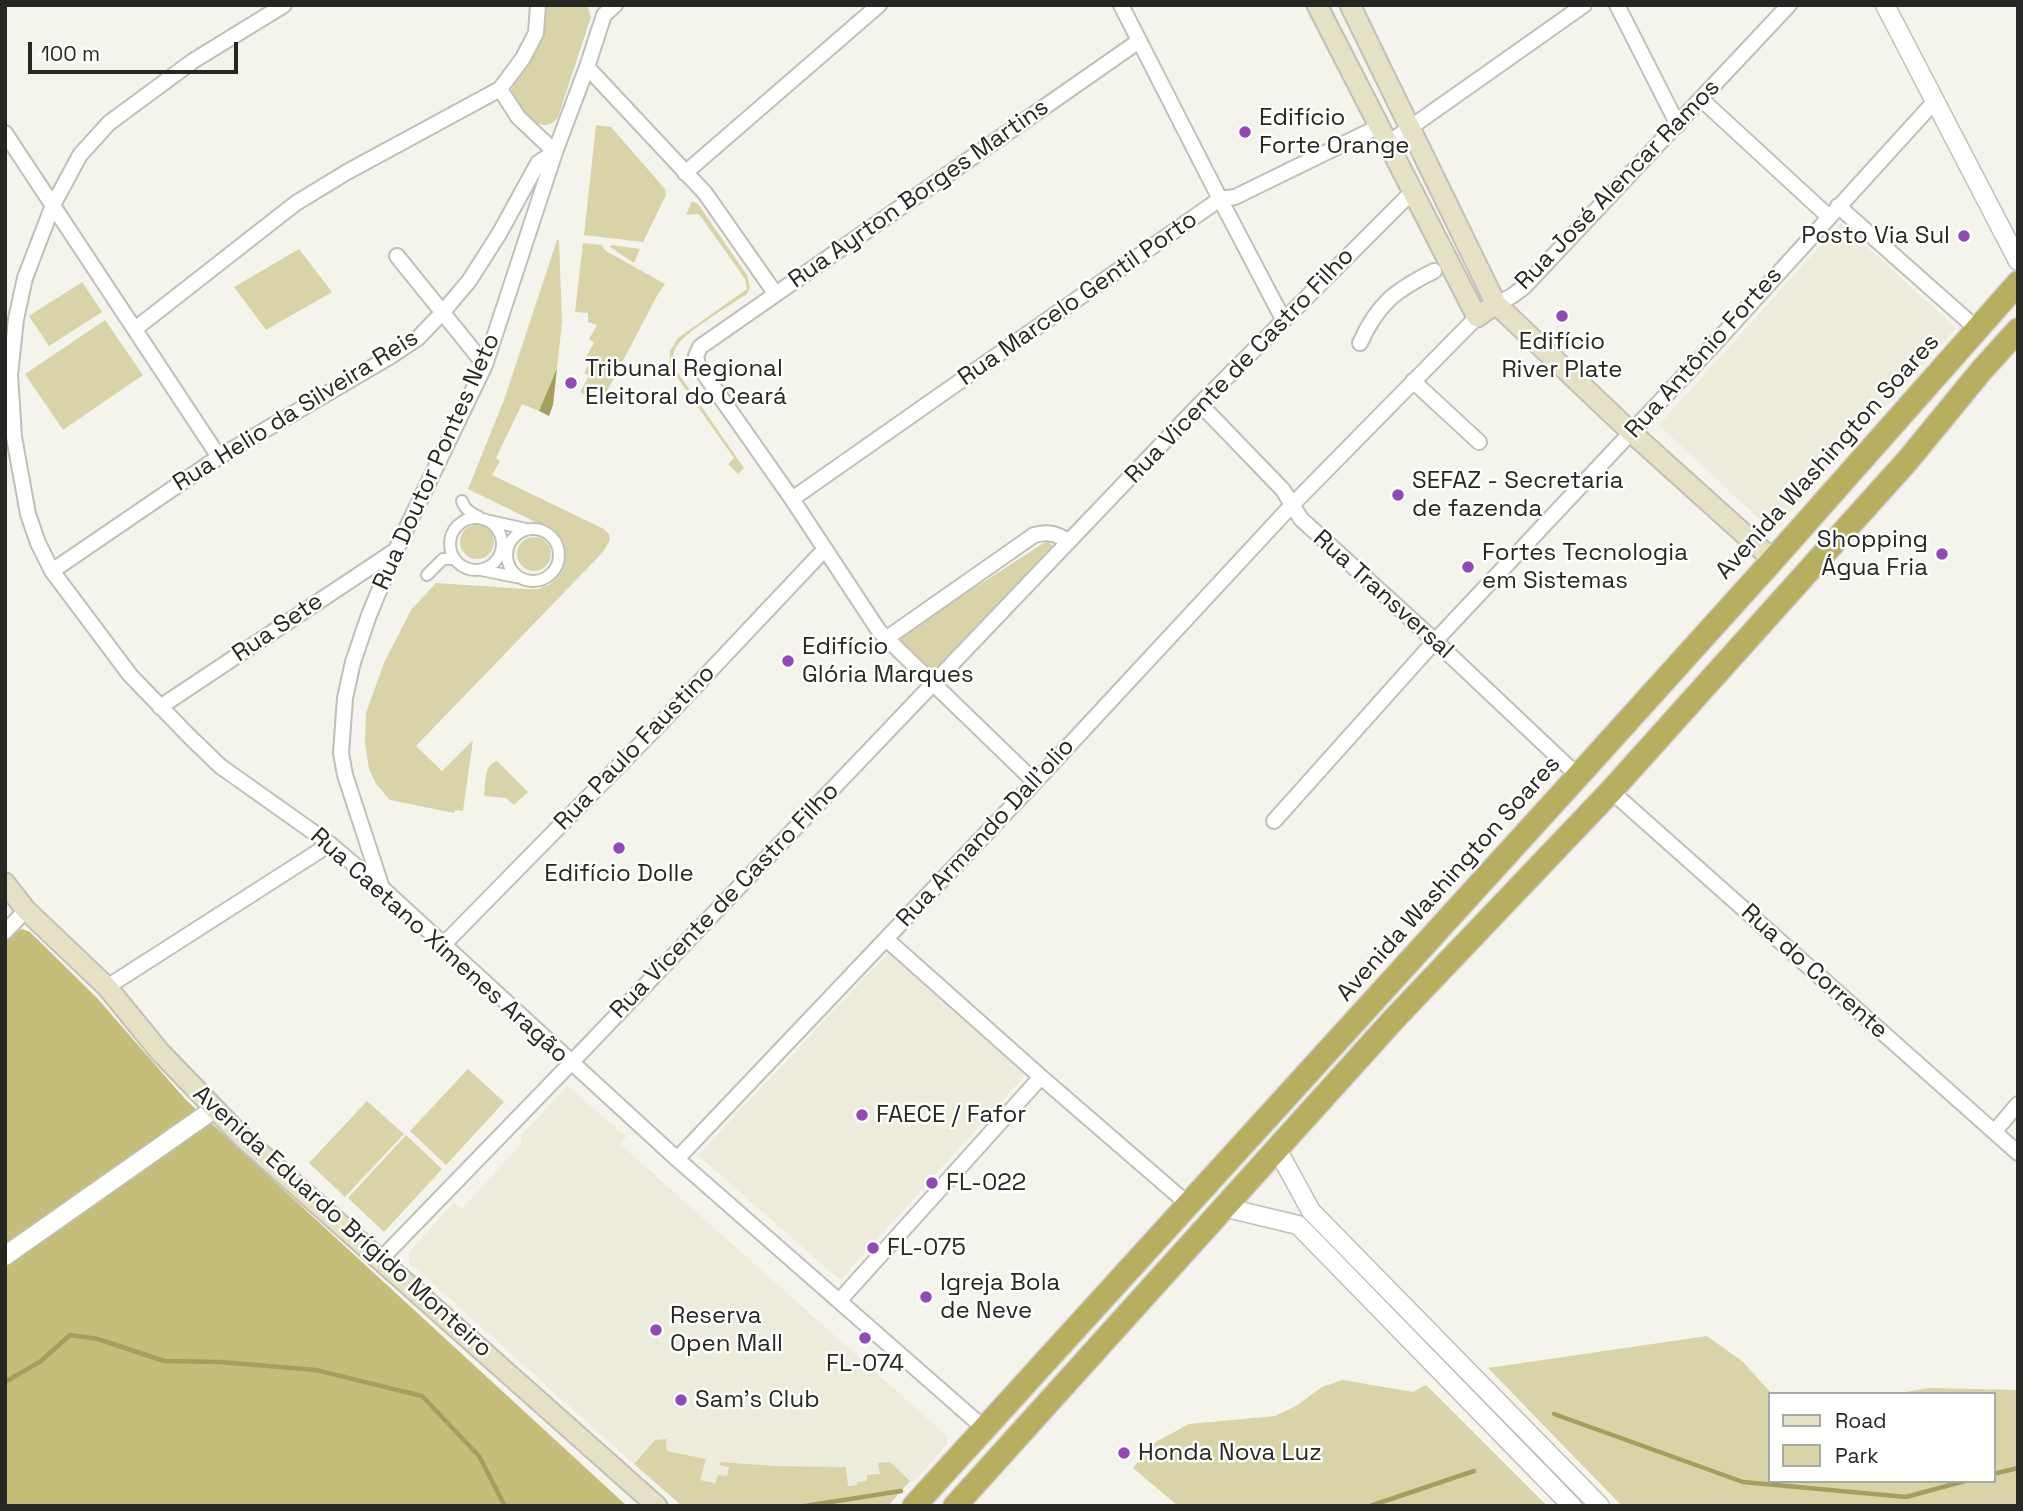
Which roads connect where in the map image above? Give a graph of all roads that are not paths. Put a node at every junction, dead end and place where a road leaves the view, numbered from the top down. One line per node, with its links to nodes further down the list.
1 (284, 5): 25 (street, Rua Caetano Ximenes Aragão)
2 (538, 5): 14 (street)
3 (879, 5): 22 (street)
4 (1121, 5): 12 (street)
5 (1317, 5): 20 (main road)
6 (1350, 5): 18 (main road)
7 (1584, 5): 18 (street, Rua Marcelo Gentil Porto)
8 (1617, 5): 17 (street)
9 (1789, 5): 15 (street, Rua José Alencar Ramos)
10 (1885, 5): 16 (street)
11 (606, 8): 13 (street, Rua Doutor Pontes Neto)
12 (1139, 41): 24 (street); 31 (street, Rua Ayrton Borges Martins)
13 (587, 68): 21 (street, Rua Doutor Pontes Neto); 22 (street)
14 (500, 89): 21 (street); 36 (street)
15 (1701, 99): 17 (street, Rua José Alencar Ramos); 26 (street)
16 (1935, 101): 26 (street, Rua Antônio Fortes); 28 (street)
17 (1678, 125): 32 (street, Rua José Alencar Ramos)
18 (1409, 129): 20 (street, Rua Marcelo Gentil Porto); 32 (main road)
19 (5, 133): 25 (street)
20 (1383, 136): 23 (main road); 24 (street, Rua Marcelo Gentil Porto)
21 (555, 152): 33 (street, Rua Helio da Silveira Reis); 40 (street, Rua Doutor Pontes Neto)
22 (685, 173): 31 (street)
23 (1412, 192): 29 (main road); 35 (street, Rua Vicente de Castro Filho)
24 (1220, 199): 35 (street); 46 (street, Rua Marcelo Gentil Porto)
25 (53, 205): 36 (street); 57 (street, Rua Caetano Ximenes Aragão)
26 (1833, 211): 37 (street); 43 (street, Rua Antônio Fortes)
27 (397, 257): 33 (street)
28 (2018, 261)
29 (1441, 267): 34 (main road); 39 (street)
30 (2018, 283): 37 (highway, Avenida Washington Soares)
31 (775, 293): 46 (street, Rua Ayrton Borges Martins)
32 (1496, 304): 34 (main road, Rua José Alencar Ramos); 43 (main road)
33 (442, 313): 40 (street); 45 (street, Rua Helio da Silveira Reis)
34 (1477, 317): 41 (street, Rua José Alencar Ramos)
35 (1283, 319): 42 (street, Rua Vicente de Castro Filho)
36 (135, 329): 45 (street)
37 (1976, 329): 55 (highway, Avenida Washington Soares)
38 (2018, 330): 66 (highway)
39 (1360, 342)
40 (485, 365): 53 (street, Rua Doutor Pontes Neto)
41 (1413, 381): 44 (street); 48 (street, Rua José Alencar Ramos)
42 (1200, 404): 48 (street, Rua Transversal); 51 (street, Rua Vicente de Castro Filho)
43 (1632, 433): 55 (main road); 61 (street, Rua Antônio Fortes)
44 (1479, 442)
45 (219, 457): 57 (street, Rua Helio da Silveira Reis)
46 (792, 499): 52 (street)
47 (462, 501): 49 (street)
48 (1292, 505): 61 (street, Rua Transversal); 65 (street, Rua Armando Dall'olio)
49 (483, 519): 50 (street); 54 (street); 56 (street)
50 (527, 529): 59 (street); 59 (street)
51 (1069, 541): 60 (street); 62 (street, Rua Vicente de Castro Filho)
52 (825, 549): 60 (street); 75 (street, Rua Paulo Faustino)
53 (396, 550): 63 (street, Rua Sete); 70 (street, Rua Doutor Pontes Neto)
54 (455, 559): 56 (street); 58 (street)
55 (1773, 560): 64 (highway, Avenida Washington Soares)
56 (478, 570): 59 (street)
57 (52, 571): 63 (street, Rua Caetano Ximenes Aragão)
58 (427, 575)
59 (518, 577)
60 (887, 638): 62 (street)
61 (1435, 641): 64 (street, Rua Transversal); 67 (street, Rua Antônio Fortes)
62 (933, 682): 65 (street); 77 (street, Rua Vicente de Castro Filho)
63 (160, 707): 68 (street, Rua Caetano Ximenes Aragão)
64 (1578, 776): 85 (highway, Avenida Washington Soares)
65 (1035, 782): 74 (street, Rua Armando Dall'olio)
66 (1611, 791): 81 (street, Rua do Corrente); 82 (highway)
67 (1274, 821)
68 (330, 844): 70 (street, Rua Caetano Ximenes Aragão); 76 (street)
69 (5, 883): 72 (main road, Avenida Eduardo Brígido Monteiro)
70 (382, 888): 75 (street, Rua Caetano Ximenes Aragão)
71 (5, 900): 72 (main road, Avenida Eduardo Brígido Monteiro)
72 (23, 913): 73 (street); 76 (main road, Avenida Eduardo Brígido Monteiro)
73 (5, 932)
74 (886, 939): 78 (street); 84 (street, Rua Armando Dall'olio)
75 (443, 945): 77 (street, Rua Caetano Ximenes Aragão)
76 (107, 987): 80 (main road, Avenida Eduardo Brígido Monteiro)
77 (571, 1063): 84 (street, Rua Caetano Ximenes Aragão); 90 (street, Rua Vicente de Castro Filho)
78 (1041, 1077): 85 (street); 91 (street)
79 (2018, 1104): 81 (street)
80 (214, 1109): 89 (street); 90 (main road, Avenida Eduardo Brígido Monteiro)
81 (1994, 1132): 83 (street, Rua do Corrente)
82 (1277, 1149): 86 (highway); 87 (street)
83 (2018, 1153)
84 (677, 1159): 91 (street, Rua Caetano Ximenes Aragão)
85 (1189, 1205): 92 (highway, Avenida Washington Soares)
86 (1223, 1207): 88 (street); 95 (highway)
87 (1311, 1211): 88 (street); 97 (street)
88 (1298, 1225): 96 (street)
89 (5, 1256)
90 (380, 1260): 94 (main road, Avenida Eduardo Brígido Monteiro)
91 (839, 1301): 92 (street, Rua Caetano Ximenes Aragão)
92 (985, 1429): 93 (highway, Avenida Washington Soares)
93 (919, 1500)
94 (657, 1506)
95 (955, 1506)
96 (1572, 1506)
97 (1600, 1506)

